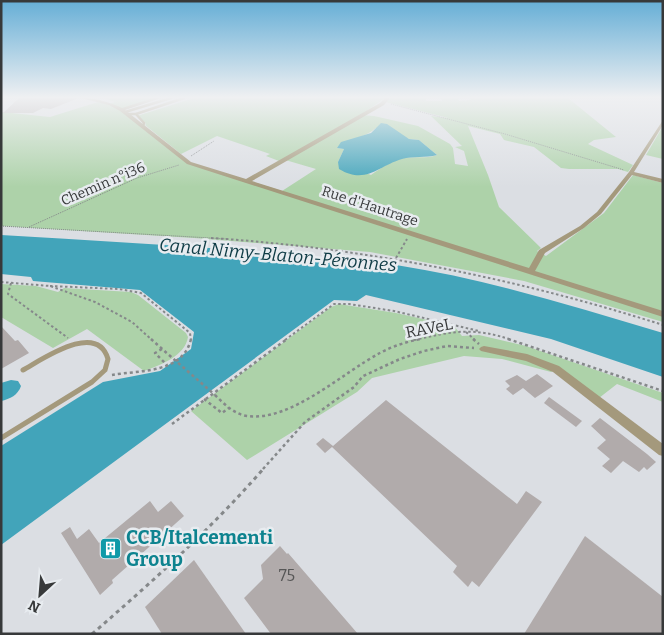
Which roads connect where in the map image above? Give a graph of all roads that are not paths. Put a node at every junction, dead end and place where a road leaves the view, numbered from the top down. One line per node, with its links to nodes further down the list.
1 (145, 128): 5 (street, Rue d'Hautrage)
2 (339, 128): 5 (street)
3 (659, 128): 4 (street)
4 (631, 173): 6 (street); 7 (street)
5 (249, 180): 7 (street, Rue d'Hautrage)
6 (663, 181)
7 (531, 271): 8 (street, Rue d'Hautrage)
8 (663, 314)
9 (484, 349): 12 (street)
10 (23, 370): 11 (lane)
11 (1, 438)
12 (663, 451)

